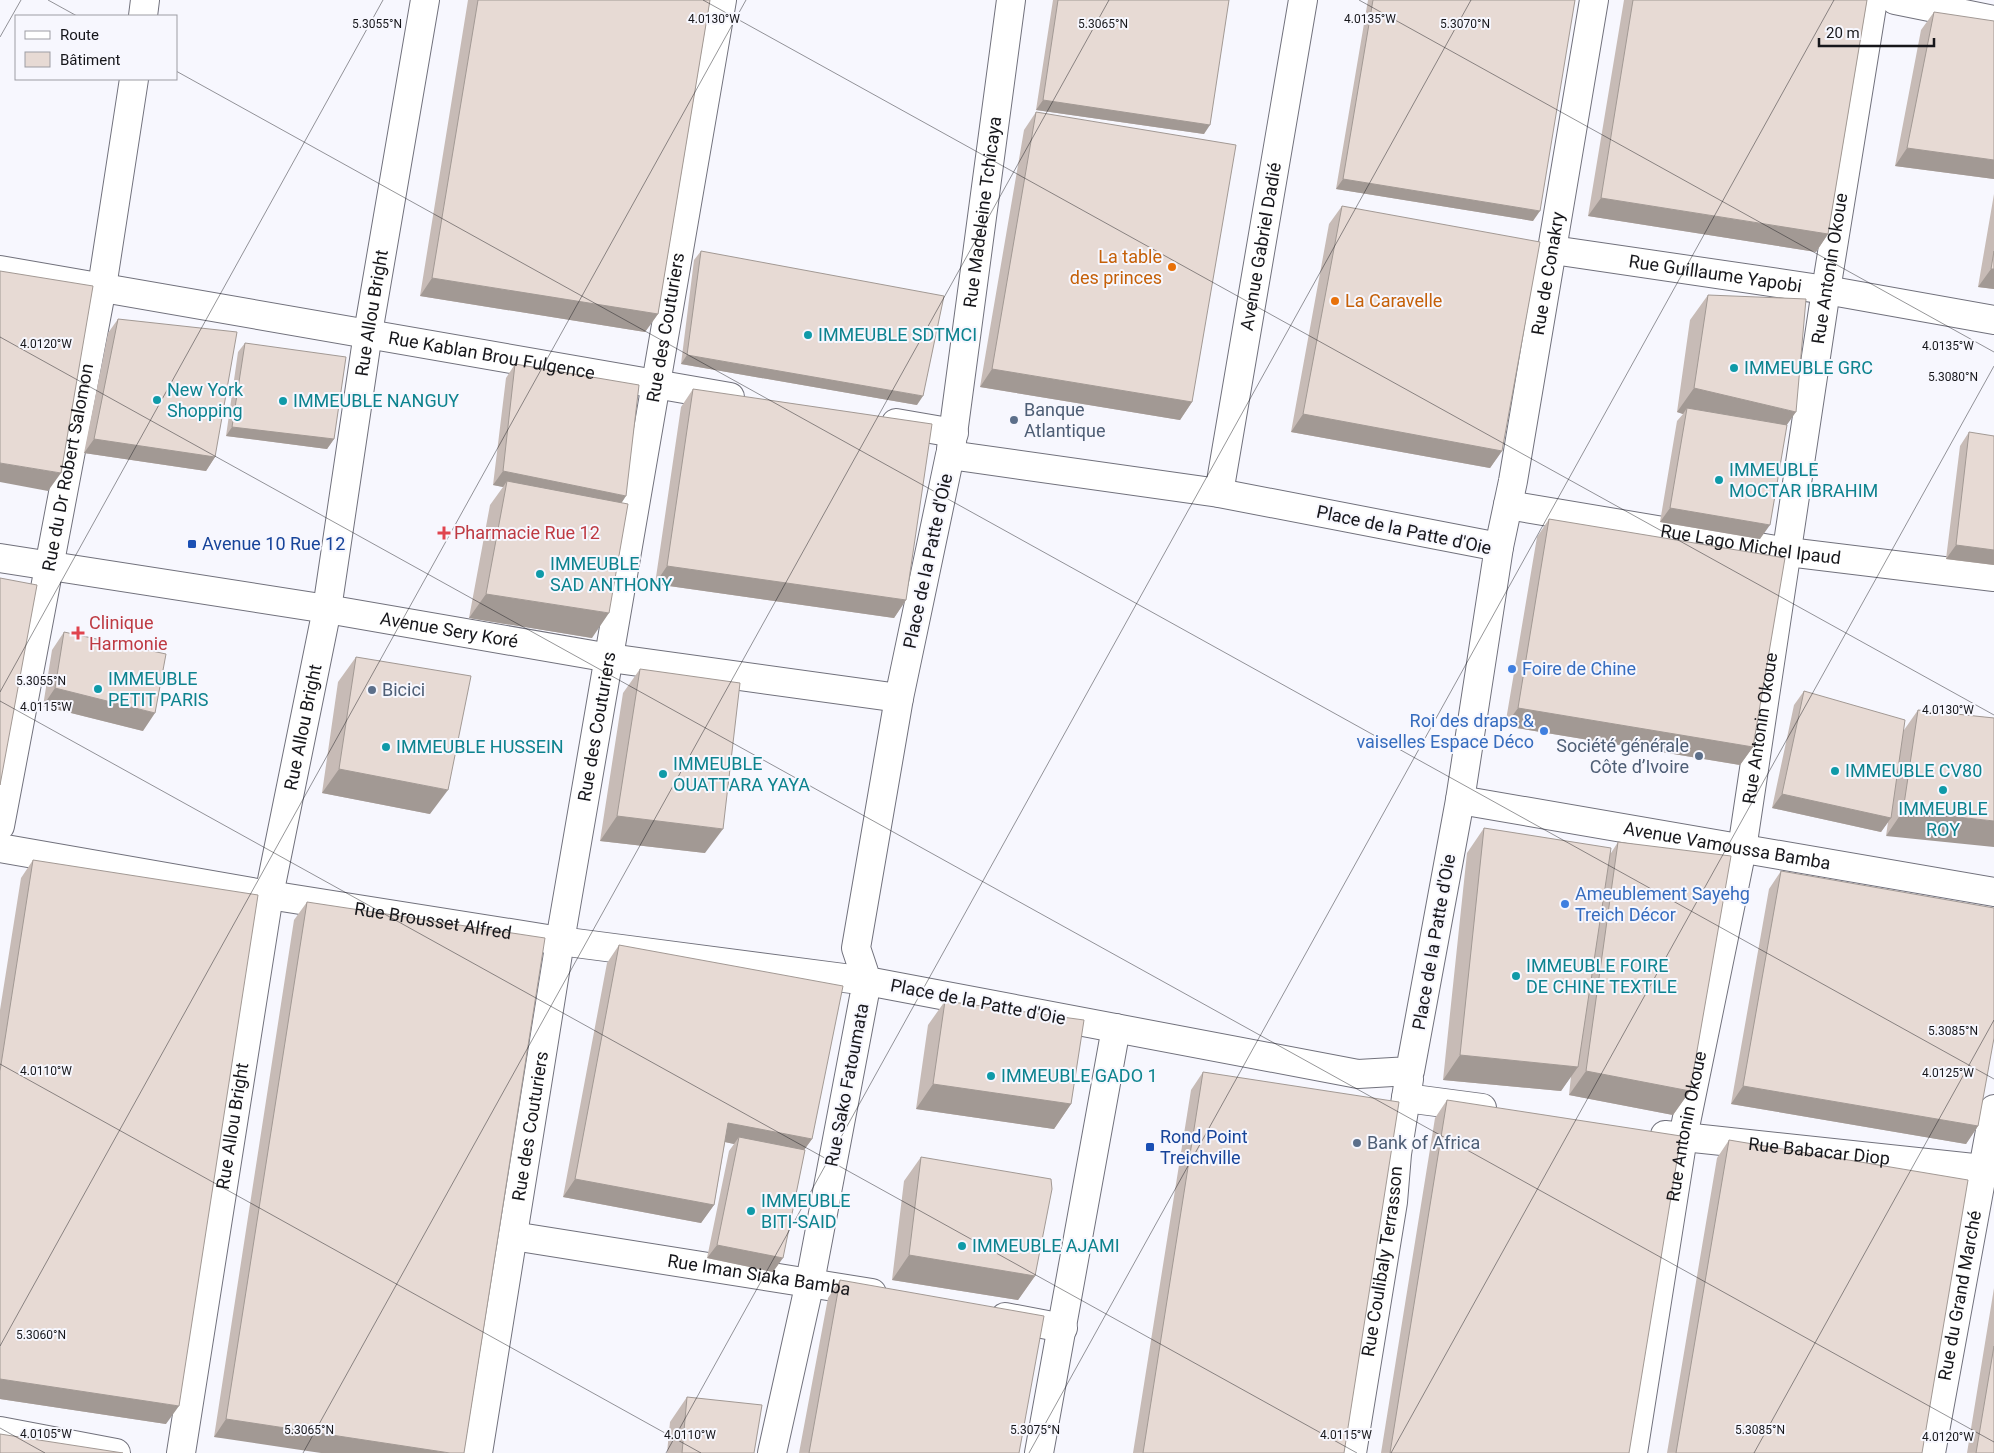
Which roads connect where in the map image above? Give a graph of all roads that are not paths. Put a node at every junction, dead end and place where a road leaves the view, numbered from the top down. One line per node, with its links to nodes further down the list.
1 (145, 0): 9 (street)
2 (425, 0): 17 (street, Rue Allou Bright)
3 (722, 0): 18 (street, Rue des Couturiers)
4 (1011, 0): 21 (street, Rue Madeleine Tchicaya)
5 (1303, 0): 22 (street, Avenue Gabriel Dadié)
6 (1594, 0): 12 (street, Rue de Conakry)
7 (1873, 0): 15 (street, Rue Antonin Okoue)
8 (1895, 0): 10 (street)
9 (143, 15)
10 (1994, 20)
11 (134, 80): 14 (street, Rue du Dr Robert Salomon)
12 (1553, 250): 15 (street, Rue Guillaume Yapobi); 23 (street, Rue de Conakry)
13 (0, 270): 14 (street, Rue Kablan Brou Fulgence)
14 (102, 287): 17 (street, Rue Kablan Brou Fulgence); 27 (street, Rue du Dr Robert Salomon)
15 (1826, 290): 16 (street, Rue Guillaume Yapobi); 25 (street, Rue Antonin Okoue)
16 (1994, 320)
17 (368, 333): 18 (street, Rue Kablan Brou Fulgence); 29 (street, Rue Allou Bright)
18 (657, 385): 19 (street, Rue Kablan Brou Fulgence); 30 (street, Rue des Couturiers)
19 (753, 400)
20 (868, 419): 21 (street)
21 (952, 444): 22 (street, Place de la Patte d'Oie); 31 (street, Place de la Patte d'Oie)
22 (1220, 492): 24 (street, Place de la Patte d'Oie)
23 (1508, 505): 24 (street, Rue de Conakry); 25 (street, Rue Lago Michel Ipaud)
24 (1500, 547): 32 (street, Place de la Patte d'Oie)
25 (1788, 552): 28 (street, Rue Lago Michel Ipaud); 35 (street, Rue Antonin Okoue)
26 (0, 558): 27 (street, Avenue Sery Koré)
27 (50, 565): 29 (street, Avenue Sery Koré); 33 (street, Rue du Dr Robert Salomon)
28 (1994, 577)
29 (327, 609): 30 (street, Avenue Sery Koré); 37 (street, Rue Allou Bright)
30 (610, 658): 31 (street, Avenue Sery Koré); 38 (street, Rue des Couturiers)
31 (899, 698): 39 (street, Place de la Patte d'Oie)
32 (1460, 800): 35 (street, Avenue Vamoussa Bamba); 41 (street, Place de la Patte d'Oie)
33 (0, 826)
34 (0, 848): 37 (street, Rue Brousset Alfred)
35 (1742, 849): 36 (street, Avenue Vamoussa Bamba); 46 (street, Rue Antonin Okoue)
36 (1994, 892)
37 (270, 895): 38 (street, Rue Brousset Alfred); 55 (street, Rue Allou Bright)
38 (560, 940): 39 (street, Rue Brousset Alfred); 48 (street, Rue des Couturiers)
39 (867, 981): 40 (street, Place de la Patte d'Oie); 49 (street, Rue Sako Fatoumata)
40 (1116, 1028): 41 (street, Place de la Patte d'Oie); 52 (street)
41 (1410, 1071): 42 (street, Rue Coulibaly Terrasson)
42 (1406, 1098): 44 (street); 59 (street, Rue Coulibaly Terrasson)
43 (1994, 1109): 47 (street, Rue du Grand Marché)
44 (1505, 1111)
45 (1644, 1131): 46 (street, Rue Babacar Diop)
46 (1683, 1137): 47 (street, Rue Babacar Diop); 60 (street, Rue Antonin Okoue)
47 (1988, 1170): 61 (street, Rue du Grand Marché)
48 (513, 1236): 49 (street, Rue Iman Siaka Bamba); 56 (street, Rue des Couturiers)
49 (810, 1282): 50 (street, Rue Iman Siaka Bamba); 57 (street, Rue Sako Fatoumata)
50 (897, 1298)
51 (985, 1314): 52 (street)
52 (1063, 1328): 58 (street)
53 (0, 1431): 54 (street)
54 (116, 1453)
55 (181, 1453)
56 (478, 1453)
57 (772, 1453)
58 (1039, 1453)
59 (1352, 1453)
60 (1633, 1453)
61 (1931, 1453)

